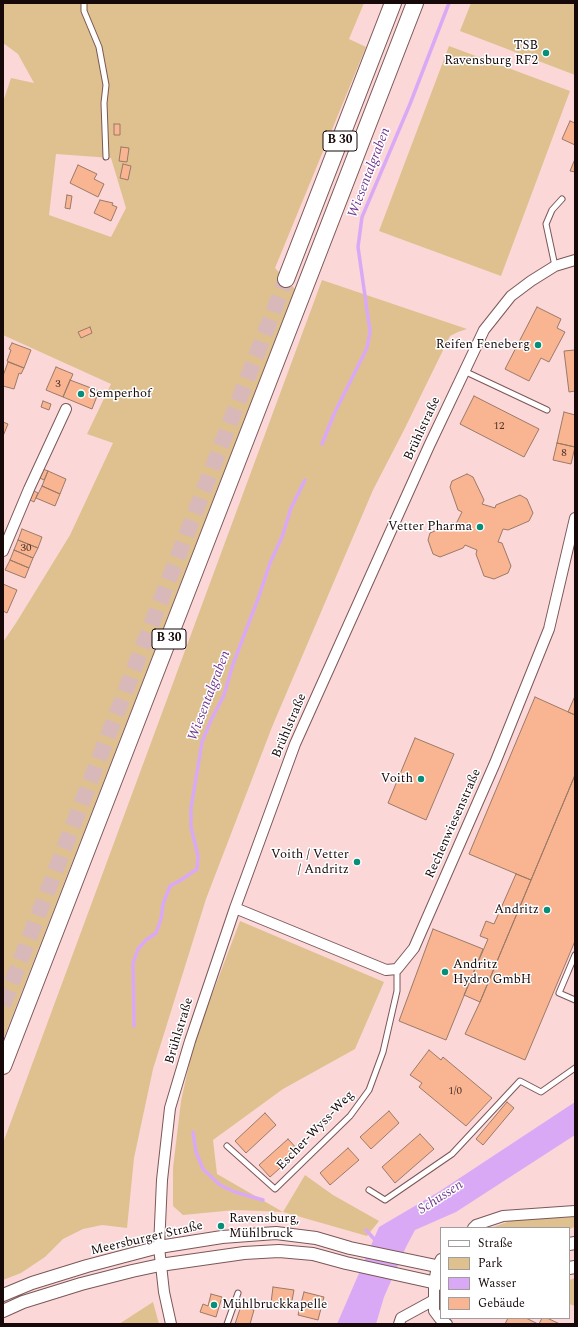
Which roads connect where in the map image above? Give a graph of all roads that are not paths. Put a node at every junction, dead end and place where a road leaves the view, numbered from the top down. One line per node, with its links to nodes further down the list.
1 (84, 3): 4 (lane)
2 (393, 3): 8 (highway, B 30)
3 (415, 3): 18 (highway, B 30)
4 (106, 157)
5 (562, 199): 7 (lane)
6 (575, 260): 7 (street, Brühlstraße)
7 (555, 266): 9 (street, Brühlstraße)
8 (286, 279)
9 (464, 371): 10 (lane); 14 (street, Brühlstraße)
10 (547, 410)
11 (64, 413): 13 (street)
12 (575, 518): 16 (street, Rechenwiesenstraße)
13 (3, 551)
14 (234, 908): 16 (street); 24 (street, Brühlstraße)
15 (575, 955): 17 (lane)
16 (397, 969): 20 (lane, Escher-Wyss-Weg)
17 (575, 1000)
18 (3, 1066)
19 (575, 1068): 21 (lane)
20 (226, 1146)
21 (369, 1190)
22 (575, 1211): 23 (street)
23 (474, 1227)
24 (159, 1248): 25 (street, Meersburger Straße); 26 (street, Brühlstraße); 29 (street, Meersburger Straße)
25 (440, 1264): 27 (street)
26 (160, 1265): 27 (street); 31 (street); 32 (street, Brühlstraße)
27 (438, 1283): 30 (street)
28 (238, 1293): 33 (lane)
29 (3, 1295)
30 (434, 1300): 34 (street); 35 (street)
31 (3, 1311)
32 (171, 1324)
33 (227, 1324)
34 (399, 1324)
35 (447, 1324)

